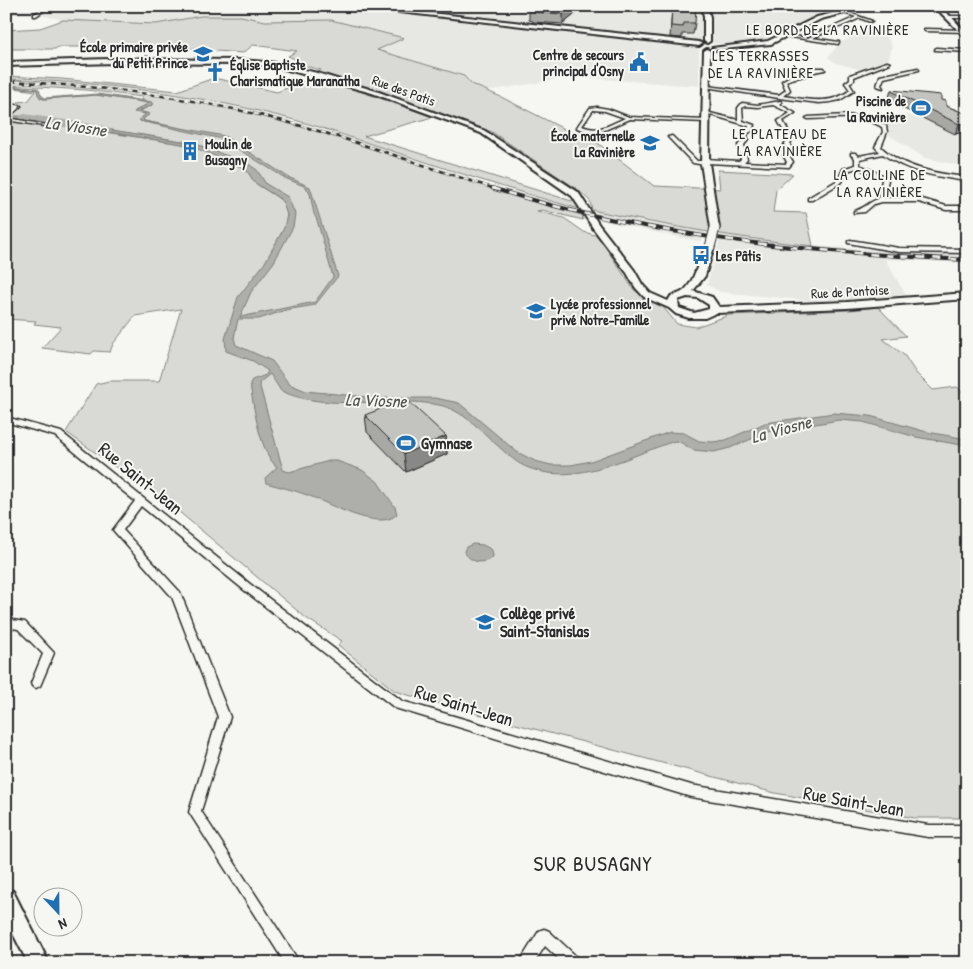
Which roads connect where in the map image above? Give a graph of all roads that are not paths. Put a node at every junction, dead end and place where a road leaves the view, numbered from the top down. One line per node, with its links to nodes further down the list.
1 (48, 6): 13 (street)
2 (237, 6): 3 (main road)
3 (348, 6): 9 (main road)
4 (365, 6): 10 (main road)
5 (704, 6): 26 (main road)
6 (871, 6): 11 (main road)
7 (929, 6): 12 (main road)
8 (937, 6): 12 (street)
9 (359, 7): 10 (main road)
10 (373, 8): 26 (main road)
11 (845, 12): 16 (street); 20 (main road)
12 (942, 12): 14 (main road)
13 (35, 15)
14 (948, 17): 15 (street); 19 (main road)
15 (967, 17)
16 (858, 18): 17 (street); 23 (street)
17 (870, 21)
18 (925, 30): 19 (street)
19 (964, 31): 21 (main road)
20 (786, 36): 22 (street); 26 (main road)
21 (967, 37)
22 (799, 38): 23 (street); 25 (street)
23 (810, 38): 24 (street)
24 (838, 43)
25 (786, 44)
26 (707, 46): 45 (main road)
27 (936, 49): 28 (street)
28 (967, 51)
29 (143, 52): 30 (street)
30 (153, 53): 31 (street); 32 (street)
31 (161, 53)
32 (146, 58): 33 (street); 35 (street)
33 (122, 60): 34 (main road, Rue des Patis); 35 (main road, Rue des Patis)
34 (109, 61): 36 (main road, Rue des Patis); 38 (main road, Rue des Patis)
35 (168, 62): 36 (main road, Rue des Patis)
36 (179, 62): 76 (main road, Rue des Patis)
37 (888, 63): 42 (street)
38 (6, 64)
39 (824, 69): 43 (street)
40 (918, 69): 44 (street)
41 (778, 70): 43 (street)
42 (863, 73): 44 (street); 48 (street)
43 (793, 76): 47 (street)
44 (877, 76): 46 (street)
45 (706, 87): 47 (street); 51 (main road)
46 (881, 87)
47 (780, 97): 48 (street)
48 (786, 98): 49 (street)
49 (774, 103): 56 (street); 63 (street)
50 (6, 104): 52 (street)
51 (706, 113): 55 (main road); 56 (street)
52 (7, 117): 57 (street)
53 (629, 118): 53 (street); 55 (street)
54 (808, 118): 59 (street)
55 (706, 121): 62 (main road)
56 (739, 122): 63 (street)
57 (44, 125)
58 (670, 137): 62 (street)
59 (882, 153): 61 (street); 65 (street)
60 (853, 154): 61 (street)
61 (858, 158): 64 (street)
62 (705, 162): 63 (street); 72 (main road, bridge)
63 (740, 163)
64 (857, 166): 66 (street); 67 (street)
65 (967, 179)
66 (810, 200)
67 (881, 200): 68 (street); 69 (street)
68 (967, 208)
69 (856, 212)
70 (850, 242): 71 (street)
71 (967, 251)
72 (700, 276): 73 (main road); 77 (main road)
73 (686, 294): 76 (main road); 77 (main road)
74 (967, 296): 75 (main road, Rue de Pontoise)
75 (944, 298): 77 (main road, Rue de Pontoise); 78 (main road, Rue de Pontoise)
76 (673, 302): 77 (main road)
77 (709, 302)
78 (967, 303)
79 (6, 419): 80 (street, Rue Saint-Jean)
80 (140, 500): 83 (street, Rue Saint-Jean); 86 (street)
81 (6, 623): 82 (street)
82 (36, 683)
83 (967, 830)
84 (6, 898): 85 (main road)
85 (39, 963)
86 (293, 963)
87 (526, 963): 88 (street)
88 (573, 963)

